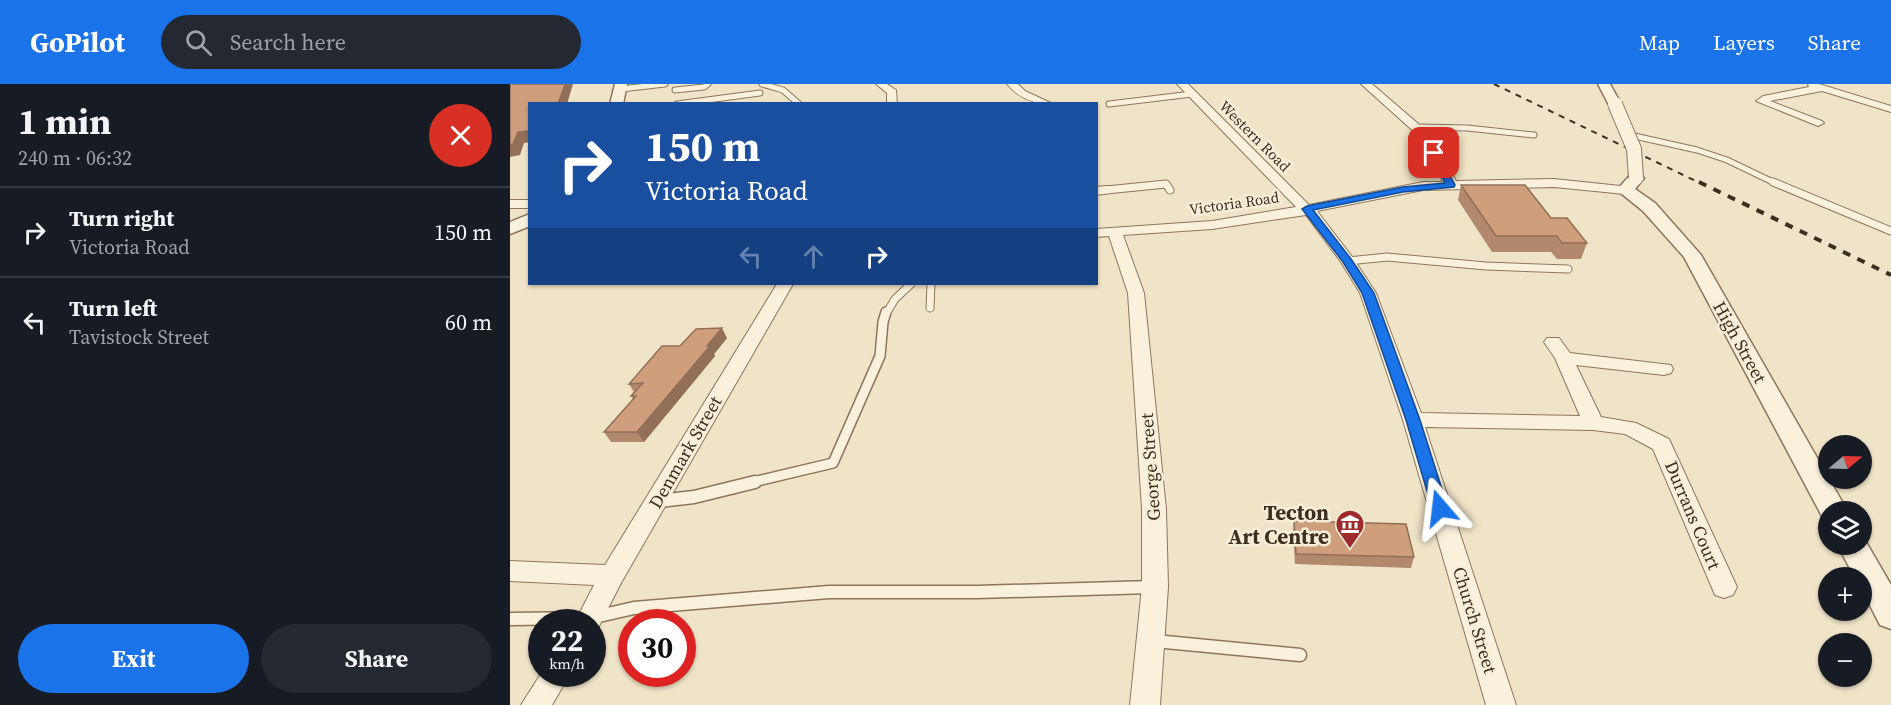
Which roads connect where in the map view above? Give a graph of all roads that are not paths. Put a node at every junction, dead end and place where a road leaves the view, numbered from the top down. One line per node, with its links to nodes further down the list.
1 (665, 84): 10 (lane)
2 (708, 84): 12 (lane)
3 (762, 84): 17 (lane)
4 (881, 84): 18 (street)
5 (1011, 84): 19 (street)
6 (1182, 84): 14 (street, Western Road)
7 (1366, 84): 23 (street)
8 (1604, 84): 25 (street, bridge)
9 (1809, 84): 11 (street)
10 (621, 87): 15 (street)
11 (1822, 88): 21 (street); 22 (street)
12 (675, 90)
13 (760, 93): 16 (lane)
14 (1192, 94): 20 (lane); 32 (street, Western Road)
15 (617, 102)
16 (691, 102)
17 (797, 102)
18 (892, 102)
19 (1043, 102)
20 (1108, 104)
21 (1891, 109)
22 (1818, 123)
23 (1417, 127): 24 (lane); 27 (street)
24 (1534, 135)
25 (1630, 135): 26 (street, bridge); 35 (lane)
26 (1631, 184): 27 (street, Victoria Road); 47 (street, High Street)
27 (1451, 185): 32 (street, Victoria Road)
28 (1101, 190): 29 (lane)
29 (1170, 190)
30 (510, 204): 31 (street)
31 (528, 204)
32 (1307, 209): 36 (street, Victoria Road); 37 (street, Church Street)
33 (528, 220): 34 (street)
34 (510, 230)
35 (1891, 231)
36 (1106, 232): 51 (street, George Street)
37 (1347, 261): 38 (lane); 44 (street, Church Street)
38 (1568, 269)
39 (784, 285): 46 (street, Denmark Street)
40 (910, 285): 46 (lane)
41 (931, 285): 42 (lane)
42 (930, 308)
43 (1664, 369): 45 (street)
44 (1413, 420): 45 (street, Durrans Court); 63 (street, Church Street)
45 (1593, 423): 52 (street, Durrans Court)
46 (656, 501): 50 (street, Denmark Street)
47 (1828, 501)
48 (1858, 555): 55 (street)
49 (510, 571): 50 (street)
50 (612, 576): 53 (street, Denmark Street)
51 (1155, 587): 54 (lane); 58 (street, George Street)
52 (1724, 587)
53 (595, 609)
54 (606, 615)
55 (1891, 615)
56 (510, 619): 57 (lane)
57 (528, 619)
58 (1149, 641): 59 (lane); 62 (street, George Street)
59 (1300, 655)
60 (548, 687): 61 (street)
61 (536, 705)
62 (1145, 705)
63 (1502, 705)

